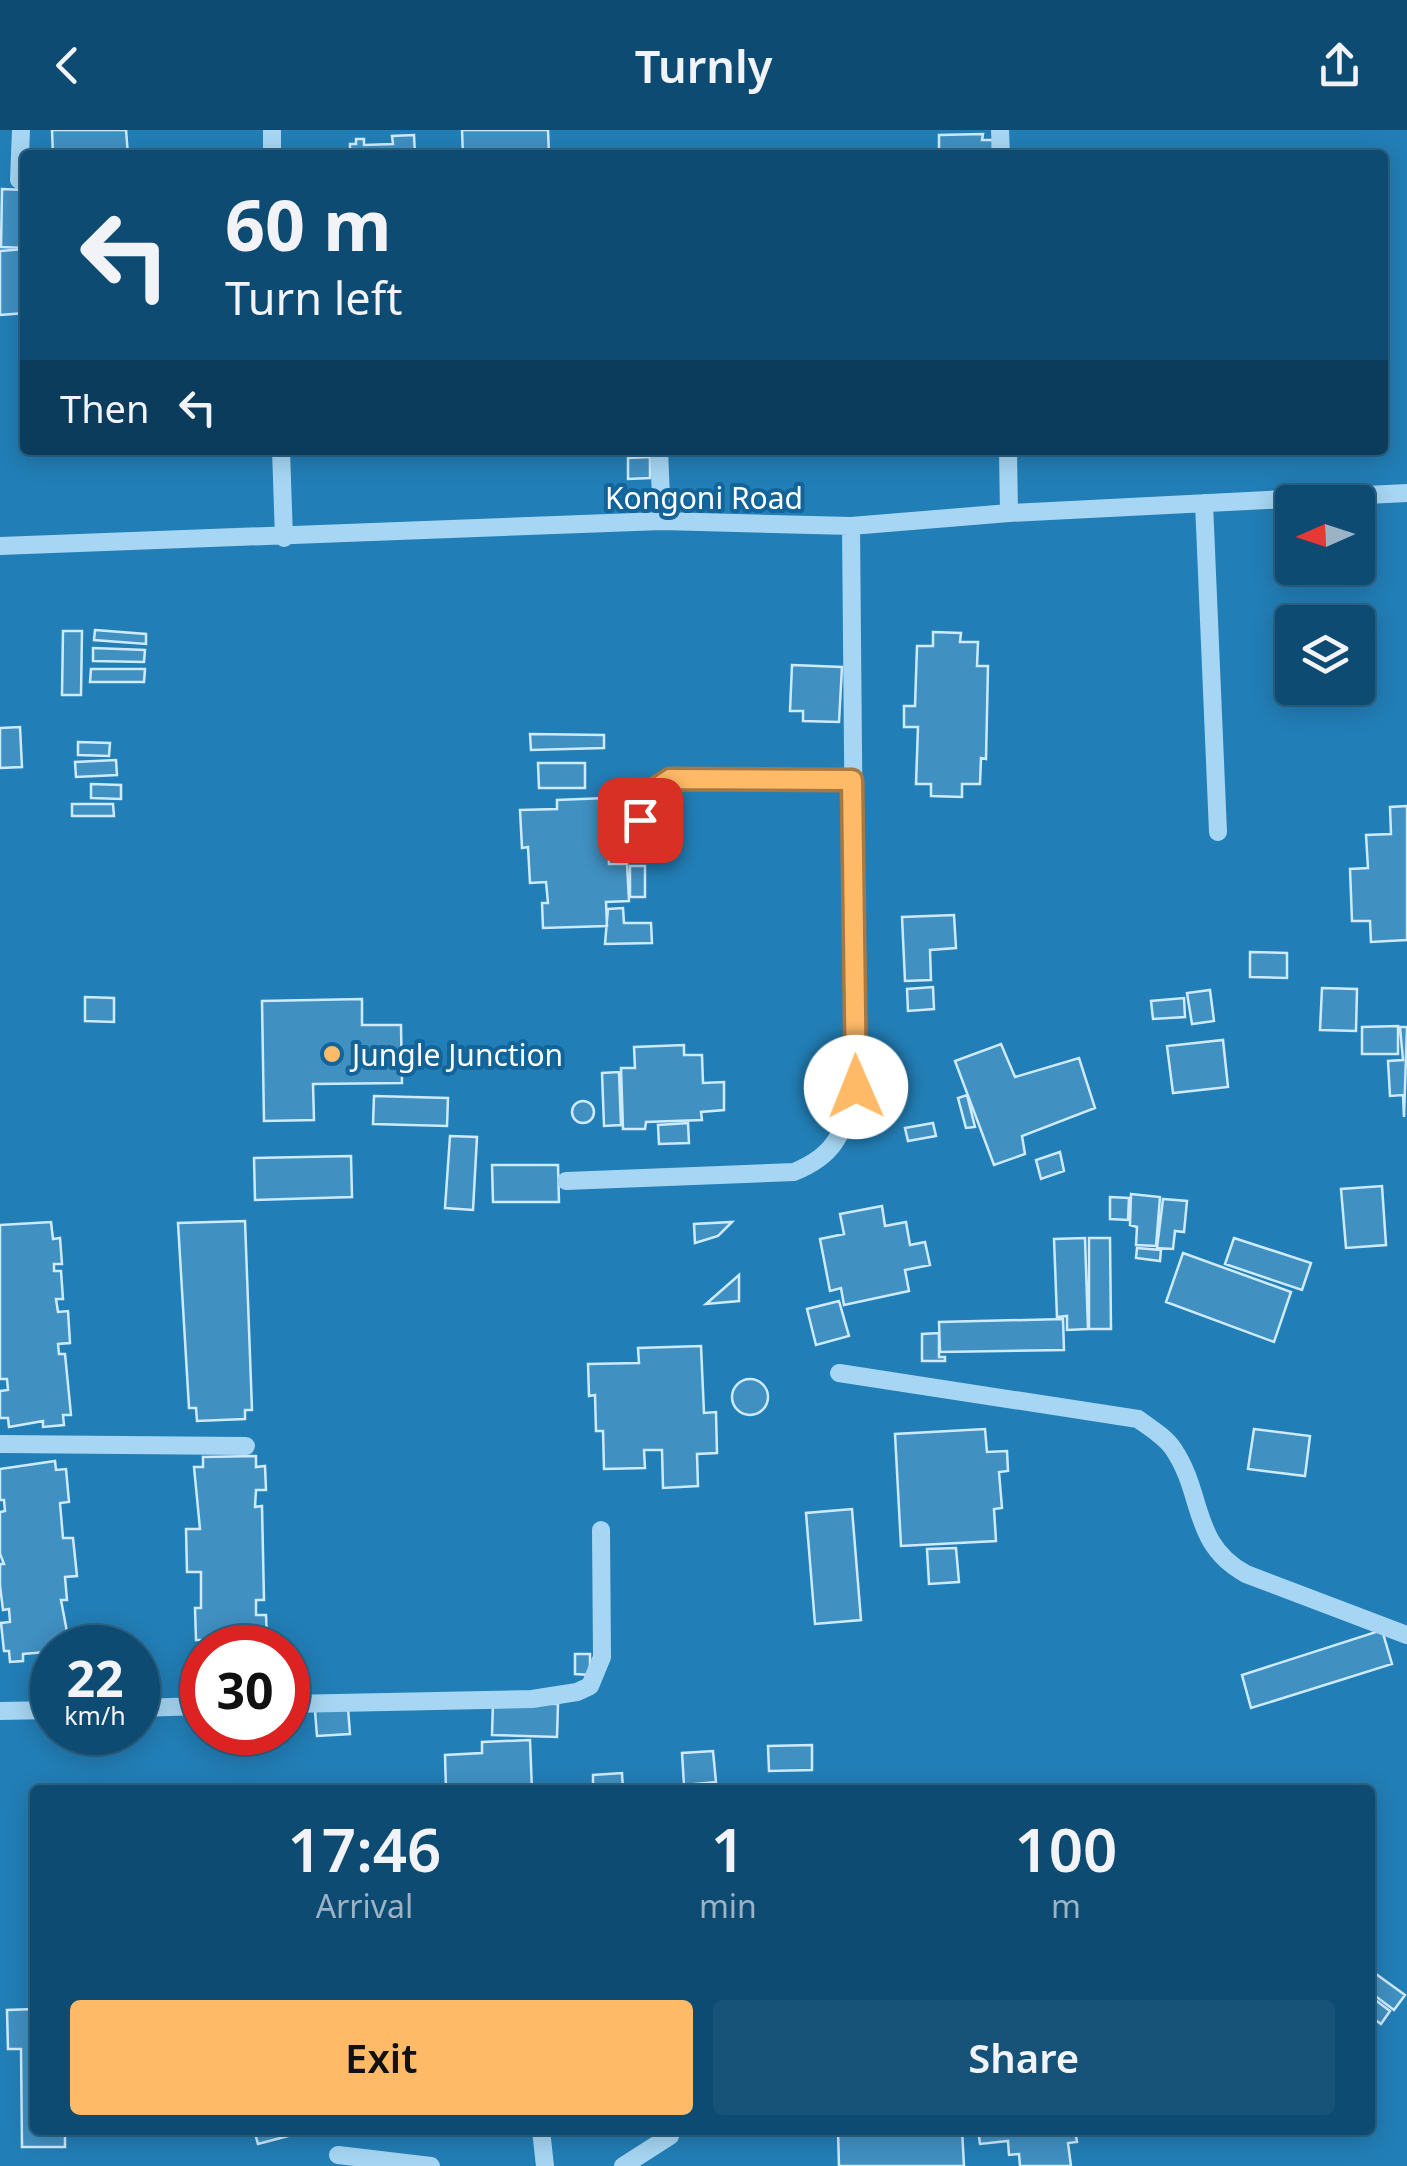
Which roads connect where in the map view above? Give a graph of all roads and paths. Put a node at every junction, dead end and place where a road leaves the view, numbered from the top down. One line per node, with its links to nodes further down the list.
1 (20, 155): 2 (street)
2 (19, 180)
3 (282, 455): 11 (street)
4 (659, 455): 9 (street)
5 (1008, 455): 8 (street)
6 (1407, 493): 7 (street, Kongoni Road)
7 (1204, 503): 8 (street, Kongoni Road); 14 (street)
8 (1010, 512): 10 (street, Kongoni Road)
9 (662, 521): 10 (street, Kongoni Road); 11 (street, Kongoni Road)
10 (850, 526): 13 (street)
11 (284, 538): 12 (street, Kongoni Road)
12 (0, 546)
13 (852, 780): 15 (street); 16 (street)
14 (1218, 832)
15 (637, 844)
16 (566, 1181)
17 (838, 1372): 21 (street)
18 (0, 1444): 19 (street)
19 (246, 1446)
20 (601, 1530): 22 (street)
21 (1407, 1635)
22 (310, 1704)
23 (30, 1710): 24 (street)
24 (0, 1711)
25 (542, 2135): 29 (street)
26 (670, 2136): 30 (street)
27 (338, 2155): 28 (street)
28 (431, 2166)
29 (546, 2166)
30 (623, 2166)

